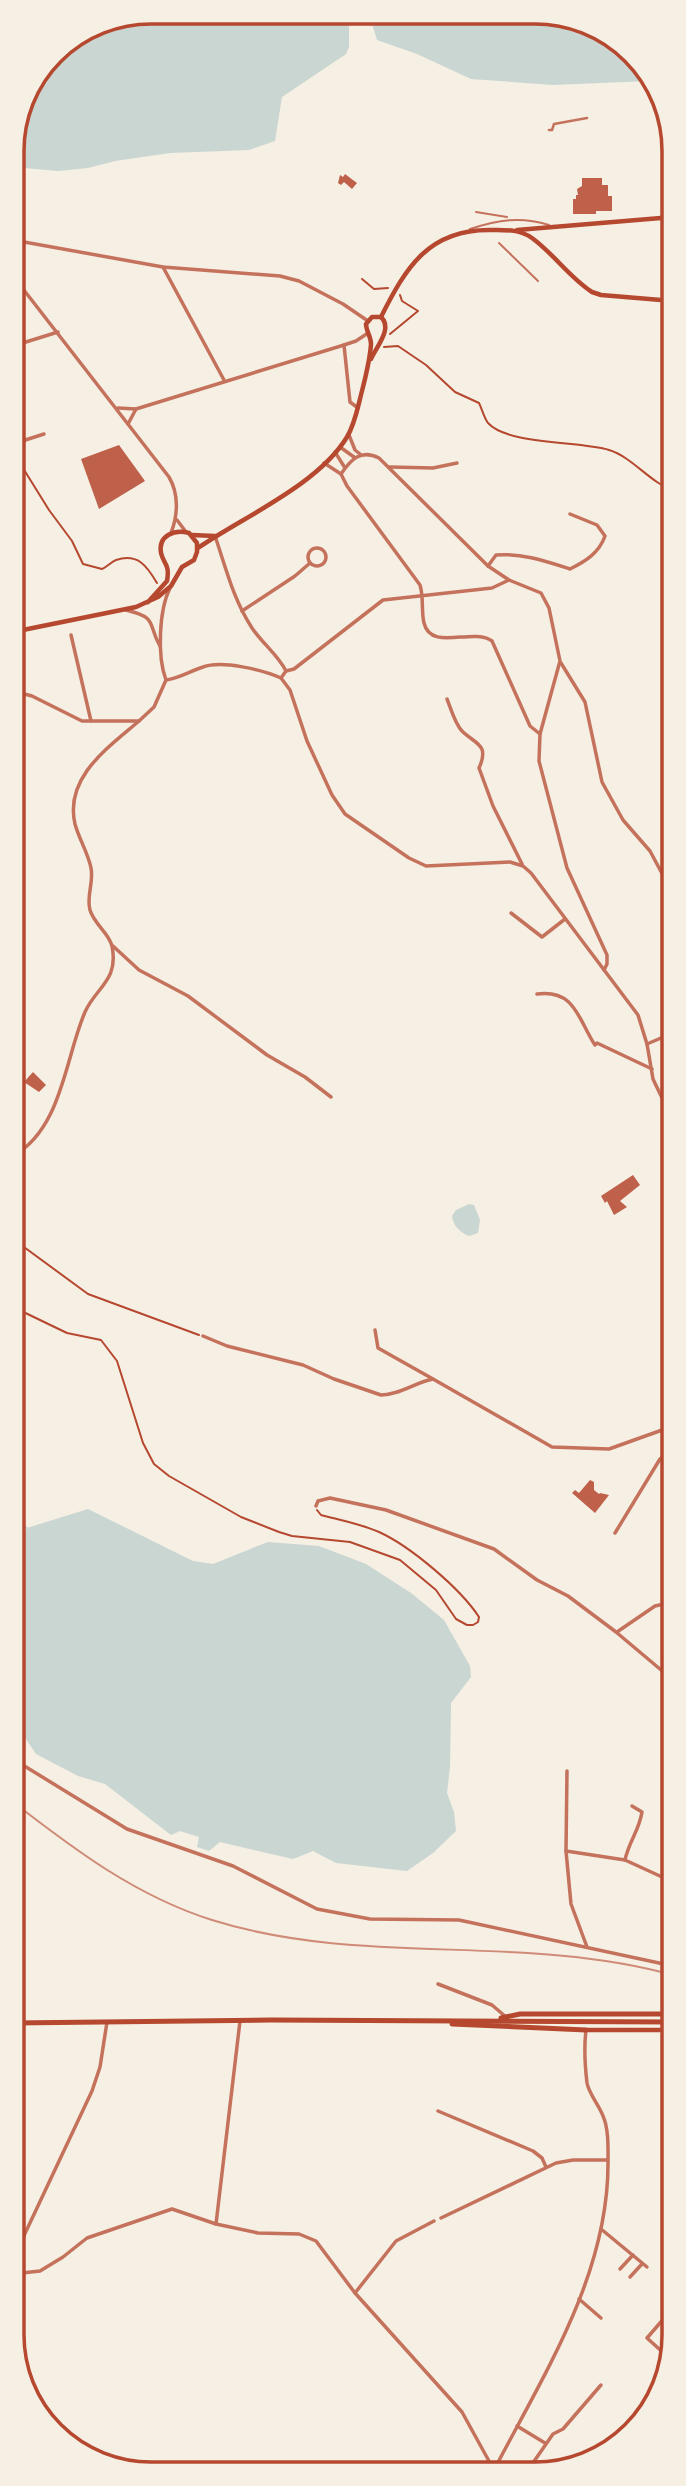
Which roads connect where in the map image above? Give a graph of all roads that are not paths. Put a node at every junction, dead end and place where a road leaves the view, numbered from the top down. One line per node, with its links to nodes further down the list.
1 (587, 118): 2 (street)
2 (549, 130)
3 (476, 212): 4 (lane)
4 (512, 218): 6 (lane); 7 (lane)
5 (662, 218): 6 (main road)
6 (554, 227): 8 (main road)
7 (466, 231): 8 (main road); 15 (main road)
8 (516, 231): 14 (main road)
9 (25, 242): 11 (street)
10 (499, 243): 12 (lane)
11 (163, 267): 16 (street); 23 (street)
12 (538, 281)
13 (25, 291): 17 (street)
14 (662, 300)
15 (381, 317): 16 (main road); 19 (main road)
16 (368, 321): 18 (main road)
17 (58, 332): 20 (street); 24 (street)
18 (369, 334): 19 (main road); 21 (street); 22 (main road)
19 (382, 335): 22 (main road)
20 (25, 342)
21 (344, 345): 23 (street); 26 (street)
22 (370, 361): 26 (main road)
23 (224, 380): 25 (street)
24 (116, 408): 25 (street); 27 (street)
25 (136, 408): 27 (street)
26 (358, 408): 29 (main road)
27 (128, 424): 41 (street)
28 (44, 434): 30 (street)
29 (348, 435): 31 (main road); 33 (street)
30 (25, 440)
31 (340, 447): 32 (main road); 34 (street)
32 (335, 452): 35 (main road); 38 (street)
33 (360, 454): 34 (street); 37 (street)
34 (354, 457): 38 (street)
35 (324, 463): 39 (street); 45 (main road)
36 (457, 463): 37 (street)
37 (388, 467): 49 (street)
38 (345, 468): 39 (street)
39 (341, 474): 53 (street)
40 (570, 514): 49 (street)
41 (177, 520): 42 (street); 43 (street)
42 (186, 532): 43 (main road); 44 (main road)
43 (171, 533): 48 (main road)
44 (191, 535): 45 (main road); 46 (main road)
45 (215, 536): 46 (main road); 56 (street)
46 (198, 548): 50 (main road)
47 (310, 562): 47 (street); 56 (street)
48 (167, 563): 50 (main road); 54 (main road)
49 (488, 566): 51 (street)
50 (182, 567): 52 (main road)
51 (509, 580): 53 (street); 60 (street)
52 (171, 586): 54 (main road); 59 (street)
53 (423, 595): 61 (street); 68 (street)
54 (148, 602): 55 (main road)
55 (124, 610): 57 (main road); 59 (street)
56 (242, 611): 61 (street)
57 (25, 630)
58 (71, 635): 66 (street)
59 (162, 648): 63 (street)
60 (560, 662): 68 (street); 70 (street)
61 (286, 671): 62 (street)
62 (281, 678): 63 (street); 69 (street)
63 (166, 680): 67 (street)
64 (25, 694): 66 (street)
65 (447, 699): 69 (street)
66 (91, 721): 67 (street)
67 (139, 721): 73 (street)
68 (540, 734): 74 (street)
69 (523, 866): 72 (street)
70 (662, 873)
71 (511, 913): 72 (street)
72 (565, 919): 74 (street)
73 (112, 944): 79 (street); 81 (street)
74 (604, 970): 77 (street)
75 (537, 994): 78 (street)
76 (662, 1037): 77 (street)
77 (647, 1044): 78 (street)
78 (652, 1069): 80 (street)
79 (331, 1097)
80 (662, 1097)
81 (25, 1148)
82 (375, 1330): 84 (street)
83 (204, 1336): 84 (street)
84 (433, 1379): 85 (street)
85 (661, 1430)
86 (661, 1458): 88 (street)
87 (316, 1506): 90 (street)
88 (615, 1533)
89 (661, 1605): 90 (street)
90 (616, 1632): 91 (street)
91 (661, 1670)
92 (24, 1766): 98 (street)
93 (567, 1772): 95 (street)
94 (632, 1806): 96 (street)
95 (566, 1852): 96 (street); 98 (street)
96 (625, 1860): 97 (street)
97 (661, 1877)
98 (587, 1947): 99 (street)
99 (661, 1963)
100 (438, 1984): 102 (street)
101 (661, 2014): 102 (main road)
102 (506, 2017): 103 (main road)
103 (484, 2020): 105 (main road); 108 (main road)
104 (240, 2021): 105 (main road); 107 (main road); 116 (street)
105 (414, 2021): 109 (main road)
106 (24, 2022): 107 (main road)
107 (107, 2022): 118 (street)
108 (661, 2022)
109 (586, 2030): 110 (main road); 112 (street)
110 (661, 2030)
111 (438, 2110): 113 (street)
112 (608, 2160): 113 (street); 117 (street)
113 (546, 2167): 114 (street)
114 (441, 2218)
115 (434, 2221): 123 (street)
116 (216, 2224): 121 (street); 123 (street)
117 (601, 2229): 119 (street); 124 (street)
118 (24, 2235)
119 (633, 2255): 120 (street); 122 (street)
120 (620, 2269)
121 (24, 2272)
122 (631, 2277)
123 (355, 2293): 131 (street)
124 (579, 2300): 125 (street); 129 (street)
125 (601, 2318)
126 (661, 2322): 127 (street)
127 (660, 2350)
128 (601, 2385): 130 (street)
129 (517, 2426): 130 (street); 132 (street)
130 (545, 2444): 133 (street)
131 (488, 2462)
132 (498, 2462)
133 (533, 2462)

